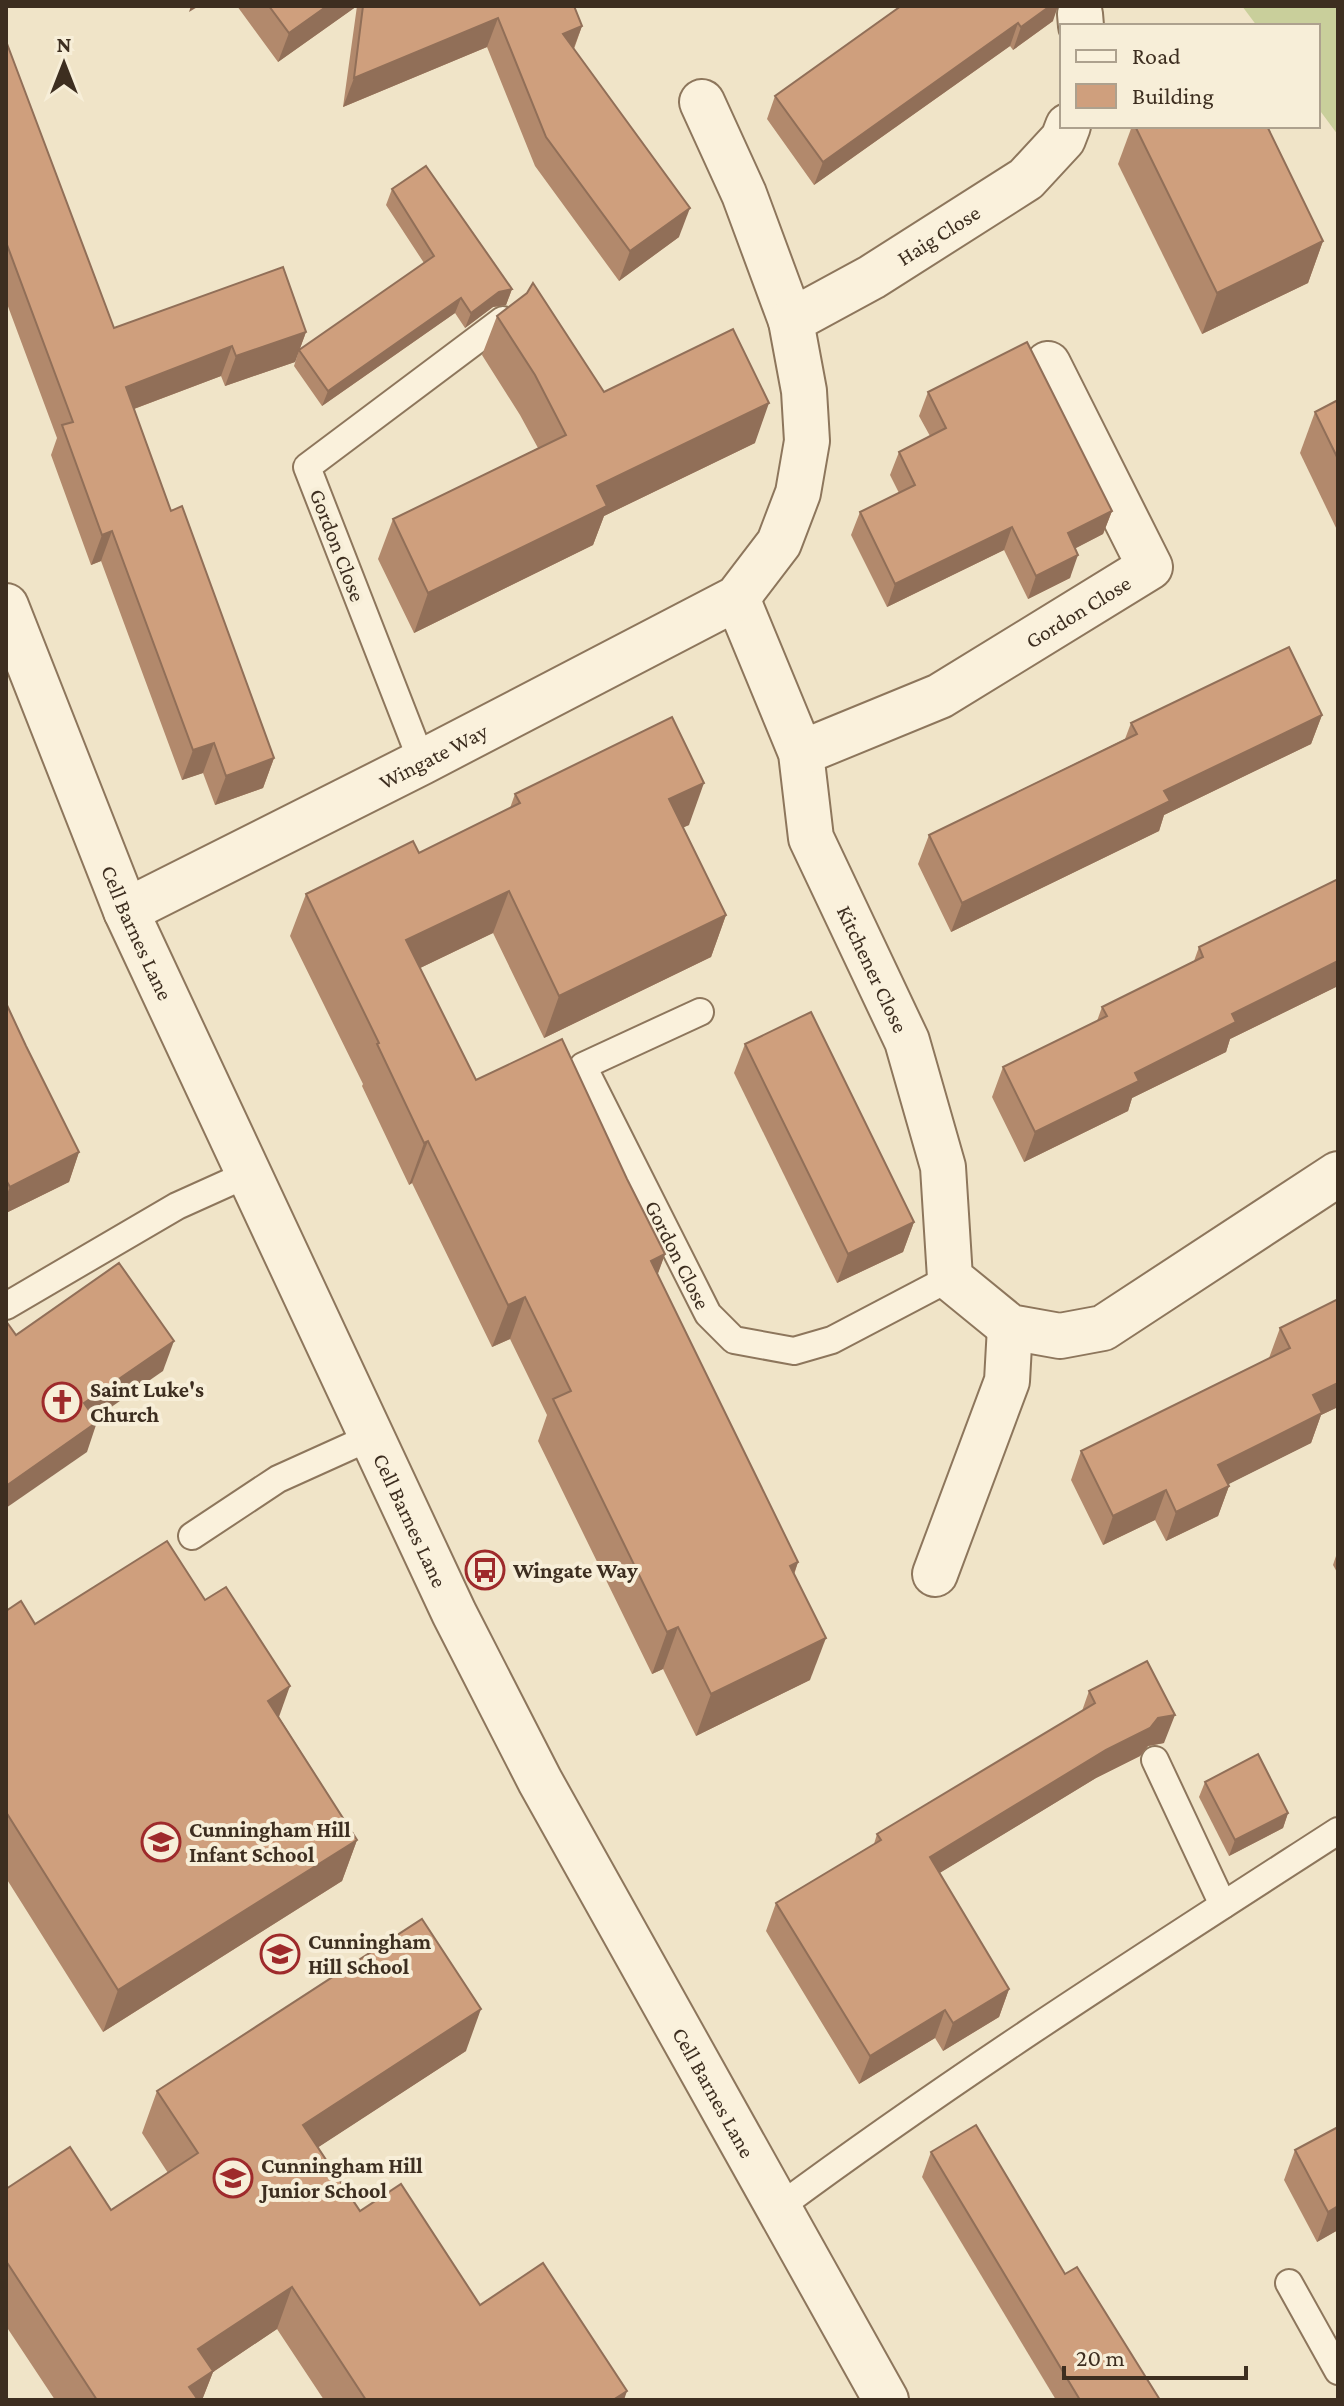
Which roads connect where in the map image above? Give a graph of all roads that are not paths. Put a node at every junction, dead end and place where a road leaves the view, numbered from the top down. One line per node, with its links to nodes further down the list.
1 (702, 102): 4 (street)
2 (1067, 128): 4 (street, Haig Close)
3 (503, 320): 9 (lane, Gordon Close)
4 (791, 321): 6 (street)
5 (1048, 364): 8 (street, Gordon Close)
6 (737, 598): 8 (street, Kitchener Close); 9 (street, Wingate Way)
7 (6, 606): 10 (street, Cell Barnes Lane)
8 (801, 753): 14 (street, Kitchener Close)
9 (422, 762): 10 (street, Wingate Way)
10 (126, 911): 12 (street, Cell Barnes Lane)
11 (700, 1012): 14 (lane, Gordon Close)
12 (248, 1174): 15 (lane); 17 (street, Cell Barnes Lane)
13 (1338, 1174): 16 (street)
14 (950, 1278): 16 (street)
15 (6, 1306)
16 (1010, 1327): 19 (street)
17 (371, 1437): 18 (lane); 23 (street, Cell Barnes Lane)
18 (192, 1536)
19 (935, 1574)
20 (1155, 1760): 22 (lane)
21 (1338, 1831): 22 (lane)
22 (1223, 1905): 23 (lane)
23 (778, 2208): 26 (street, Cell Barnes Lane)
24 (1289, 2283): 25 (lane)
25 (1338, 2371)
26 (886, 2400)

